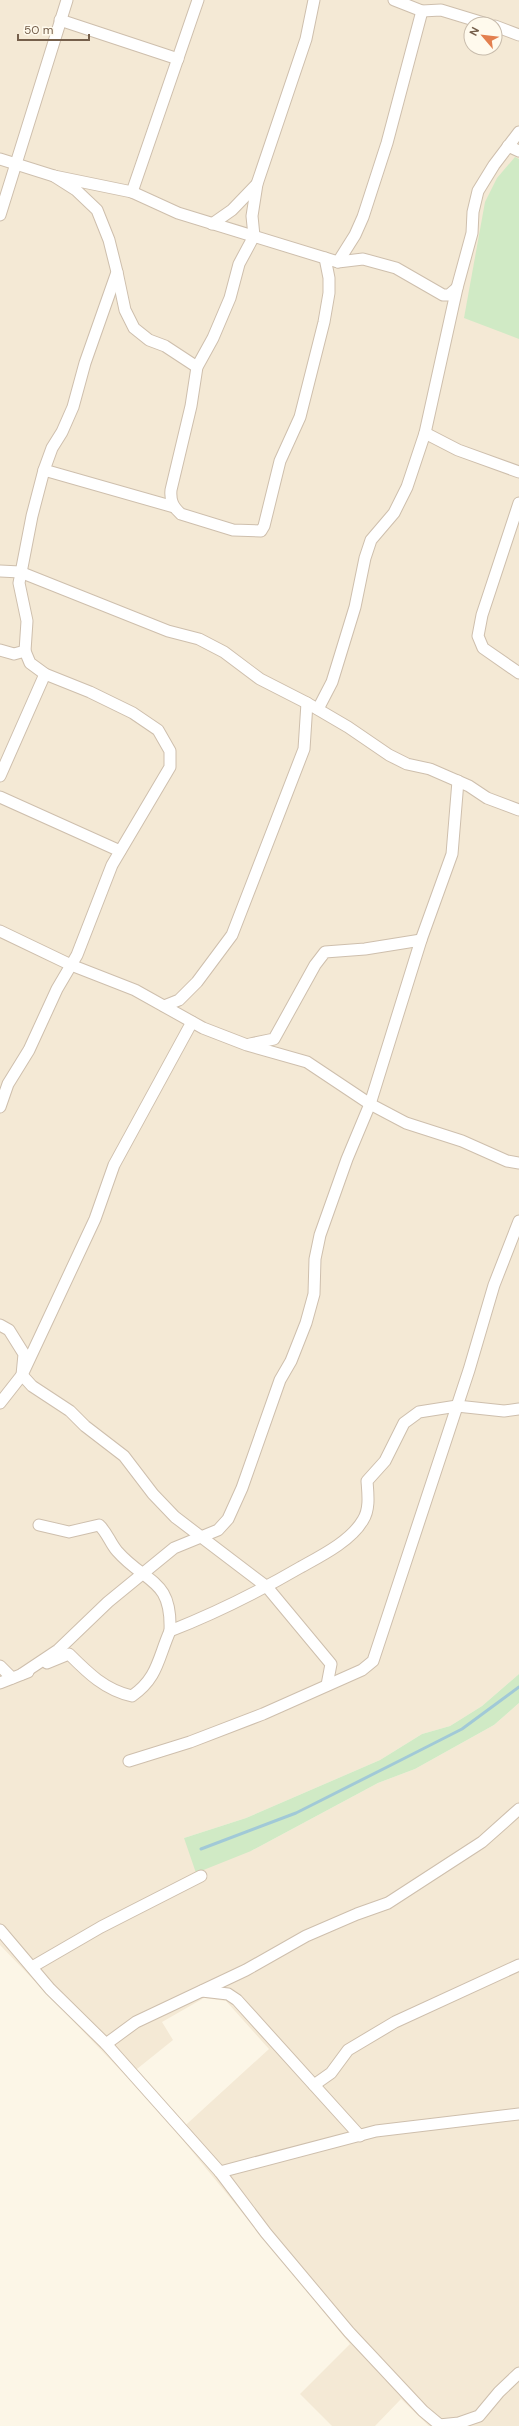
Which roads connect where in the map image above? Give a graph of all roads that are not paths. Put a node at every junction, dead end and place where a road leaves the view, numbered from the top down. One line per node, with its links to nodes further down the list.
1 (67, 0): 7 (street)
2 (198, 0): 10 (street)
3 (314, 0): 17 (street)
4 (394, 0): 5 (street)
5 (422, 11): 6 (street); 23 (street)
6 (463, 17)
7 (60, 20): 10 (street); 15 (street)
8 (503, 29): 9 (street)
9 (519, 34)
10 (178, 59): 18 (street)
11 (519, 132): 12 (street)
12 (508, 146): 13 (street); 25 (street)
13 (519, 151)
14 (0, 159): 15 (street)
15 (16, 164): 16 (street); 19 (street)
16 (54, 176): 18 (street); 24 (street)
17 (257, 184): 20 (street); 21 (street)
18 (132, 192): 20 (street)
19 (0, 214)
20 (212, 224): 21 (street)
21 (254, 236): 22 (street); 26 (street)
22 (325, 258): 23 (street); 31 (street)
23 (338, 262): 25 (street)
24 (117, 272): 26 (street); 28 (street)
25 (457, 288): 27 (street)
26 (197, 367): 31 (street)
27 (425, 433): 29 (street); 39 (street)
28 (44, 470): 31 (street); 33 (street)
29 (519, 472)
30 (519, 503): 36 (street)
31 (174, 507)
32 (0, 571): 33 (street)
33 (20, 572): 35 (street); 38 (street)
34 (0, 650): 35 (street)
35 (25, 651): 37 (street)
36 (519, 673)
37 (45, 674): 40 (street); 44 (street)
38 (307, 703): 39 (street); 48 (street)
39 (318, 709): 41 (street)
40 (0, 776)
41 (458, 781): 43 (street); 46 (street)
42 (0, 796): 44 (street)
43 (519, 810)
44 (120, 851): 47 (street)
45 (0, 931): 47 (street)
46 (421, 940): 50 (street); 51 (street)
47 (71, 965): 48 (street); 52 (street)
48 (164, 1006): 49 (street)
49 (192, 1022): 50 (street); 56 (street)
50 (247, 1045): 51 (street)
51 (370, 1104): 53 (street); 61 (street)
52 (0, 1107)
53 (519, 1162)
54 (519, 1221): 58 (street)
55 (0, 1325): 56 (street)
56 (22, 1376): 57 (street); 61 (street)
57 (0, 1403)
58 (457, 1406): 59 (street); 63 (street); 68 (street)
59 (519, 1409)
60 (39, 1525): 62 (street)
61 (202, 1537): 62 (street); 63 (street)
62 (144, 1574): 64 (street); 66 (street)
63 (267, 1587): 64 (street); 68 (street)
64 (170, 1631): 66 (street)
65 (0, 1666): 66 (street)
66 (17, 1676): 67 (street)
67 (0, 1683)
68 (327, 1685): 69 (street)
69 (129, 1761)
70 (519, 1809): 75 (street)
71 (201, 1876): 74 (street)
72 (0, 1930): 74 (street)
73 (519, 1965): 77 (street)
74 (32, 1967): 76 (street)
75 (202, 1991): 76 (street); 77 (street)
76 (106, 2044): 80 (street)
77 (314, 2085): 79 (street)
78 (519, 2114): 79 (street)
79 (360, 2136): 80 (street)
80 (220, 2172): 82 (street)
81 (519, 2373): 82 (street)
82 (440, 2425)

